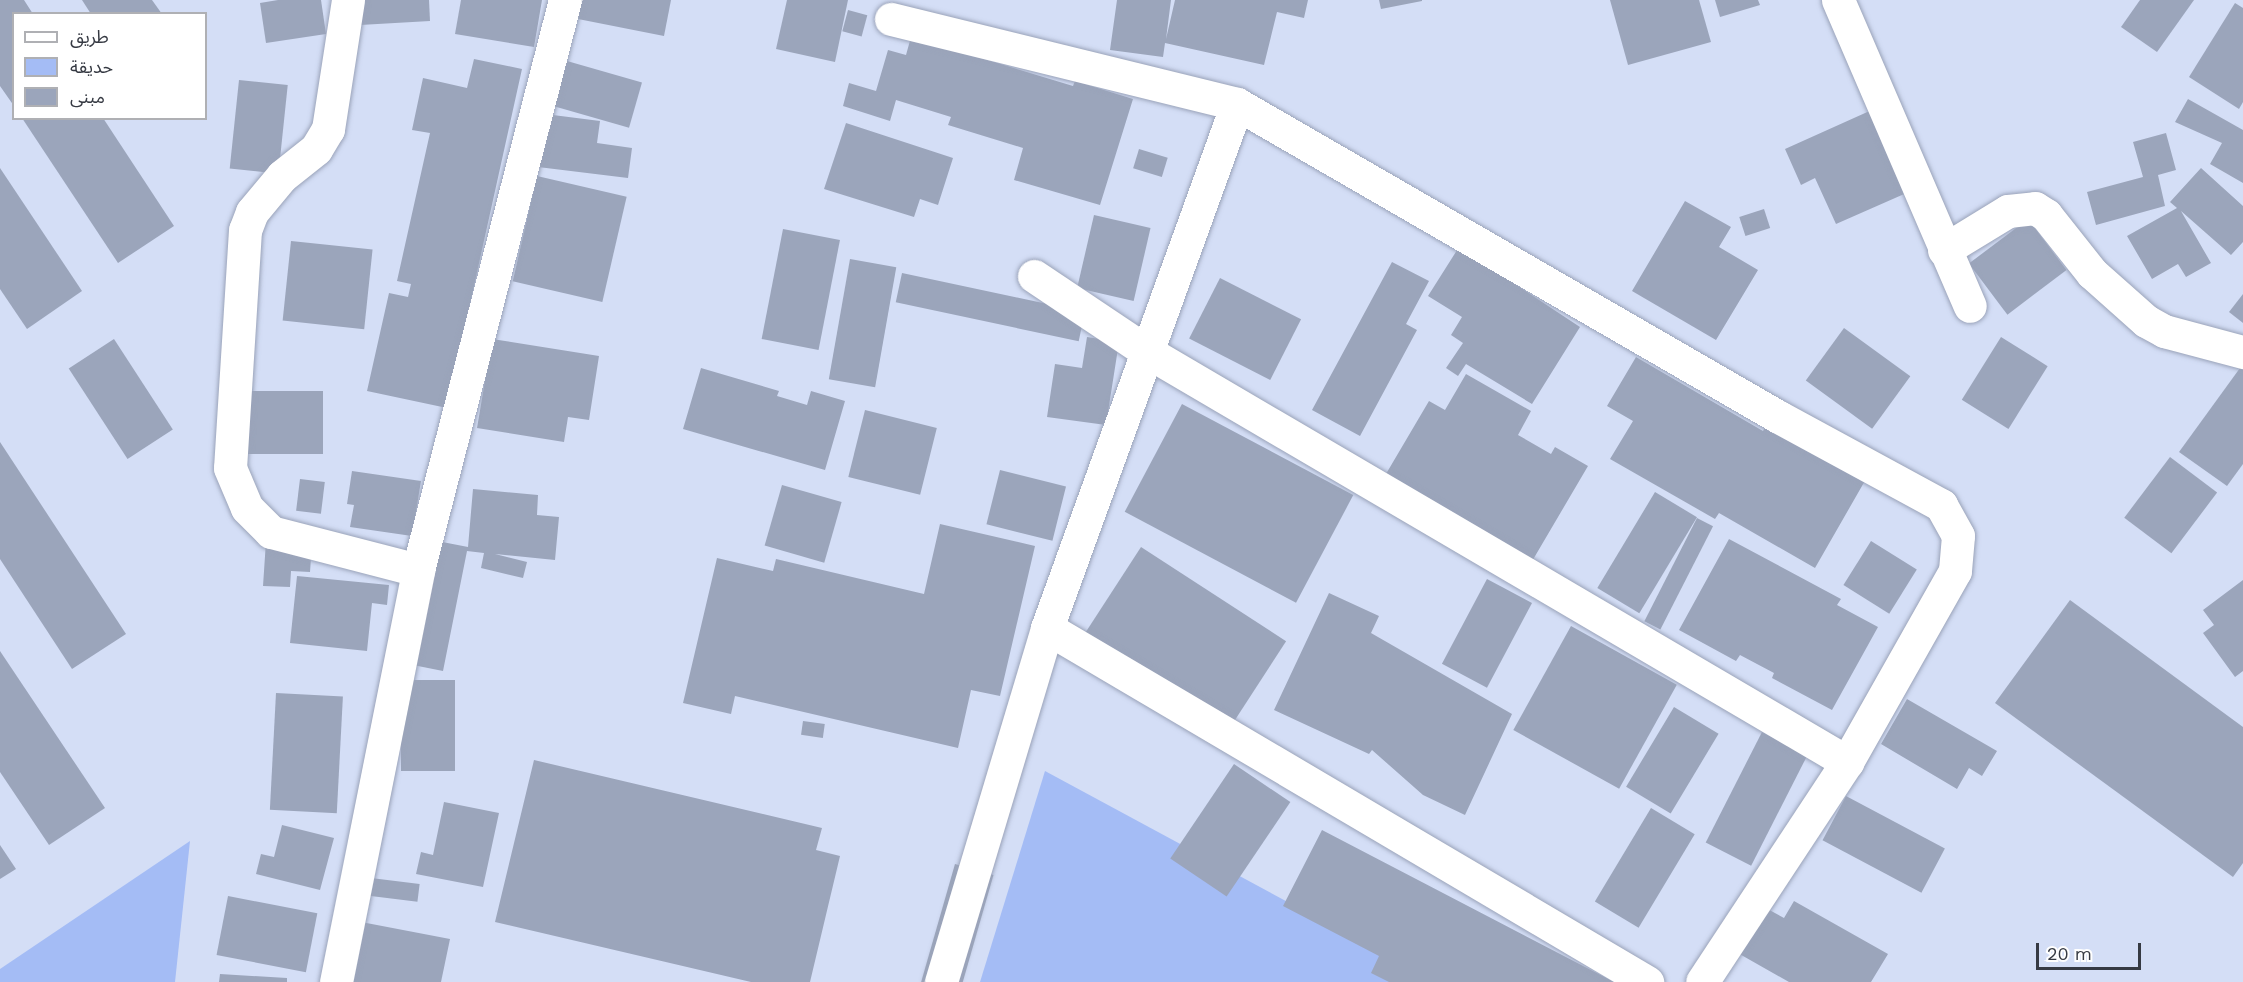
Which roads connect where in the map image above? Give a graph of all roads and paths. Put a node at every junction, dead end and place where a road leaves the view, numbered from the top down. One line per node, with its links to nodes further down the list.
1 (348, 0): 11 (street)
2 (565, 0): 11 (street)
3 (1838, 0): 6 (street)
4 (891, 19): 5 (street)
5 (1237, 104): 9 (street); 13 (street)
6 (1944, 250): 8 (street); 10 (street)
7 (1034, 276): 9 (street)
8 (1970, 306)
9 (1146, 351): 12 (street); 13 (street)
10 (2243, 352)
11 (418, 570): 14 (street)
12 (1047, 628): 15 (street); 16 (street)
13 (1847, 762): 17 (street)
14 (336, 982)
15 (941, 982)
16 (1647, 982)
17 (1702, 982)

